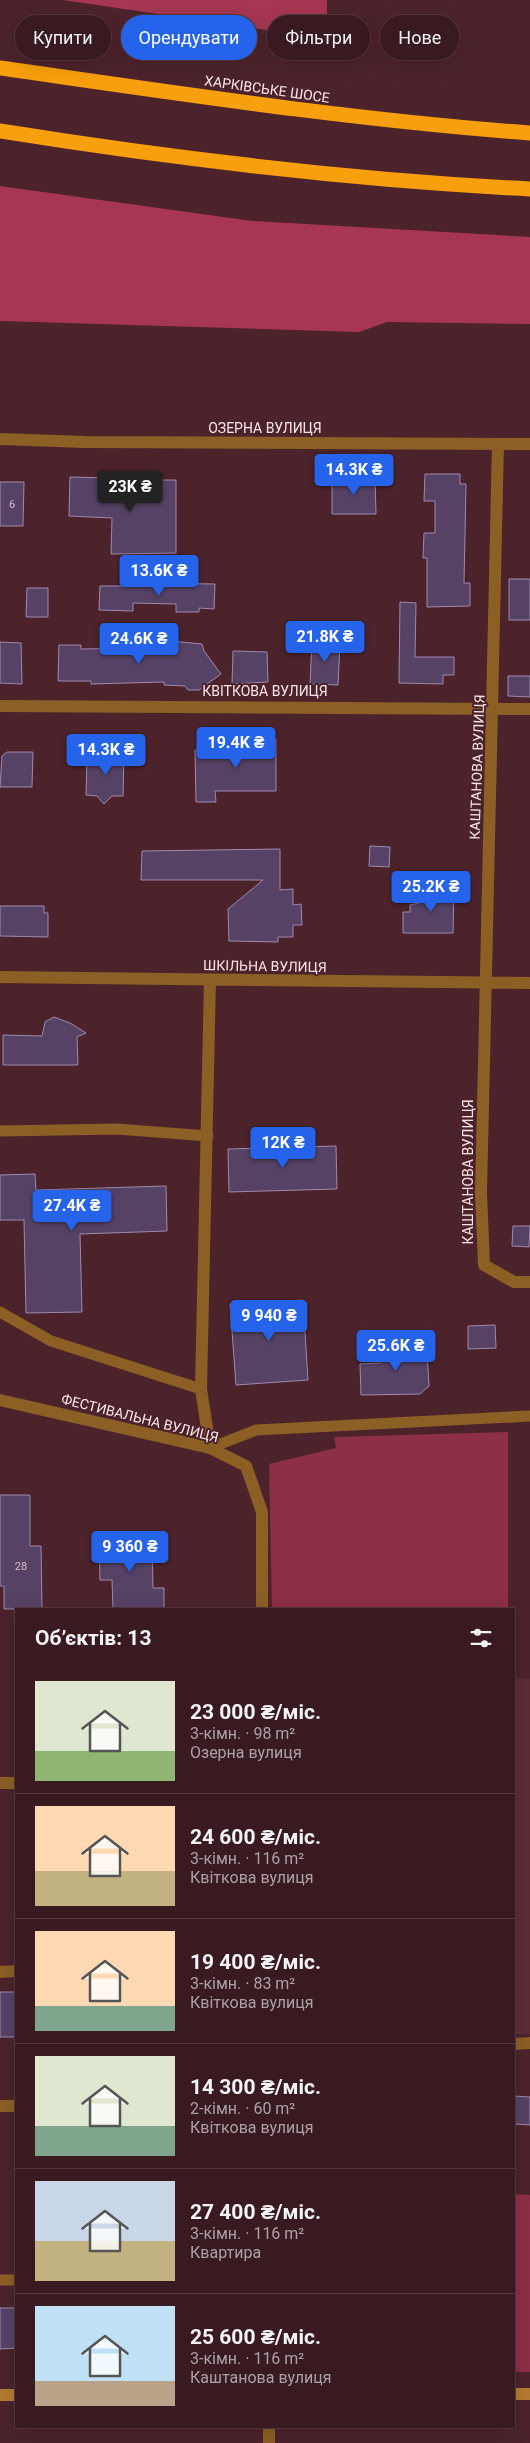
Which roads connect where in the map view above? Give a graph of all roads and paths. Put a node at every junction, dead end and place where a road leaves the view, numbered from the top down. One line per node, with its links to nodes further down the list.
1 (0, 68): 3 (highway, ХАРКІВСЬКЕ ШОСЕ)
2 (0, 131): 4 (highway)
3 (530, 133)
4 (530, 189)
5 (0, 439): 6 (street, ОЗЕРНА ВУЛИЦЯ)
6 (498, 444): 7 (street, ОЗЕРНА ВУЛИЦЯ); 9 (street, КАШТАНОВА ВУЛИЦЯ)
7 (530, 444)
8 (0, 706): 9 (street, КВІТКОВА ВУЛИЦЯ)
9 (493, 709): 10 (street, КВІТКОВА ВУЛИЦЯ); 13 (street, КАШТАНОВА ВУЛИЦЯ)
10 (530, 709)
11 (0, 978): 12 (street, ШКІЛЬНА ВУЛИЦЯ)
12 (210, 980): 13 (street, ШКІЛЬНА ВУЛИЦЯ); 16 (street)
13 (486, 983): 14 (street, ШКІЛЬНА ВУЛИЦЯ); 17 (street, КАШТАНОВА ВУЛИЦЯ)
14 (530, 984)
15 (0, 1131): 16 (lane)
16 (208, 1136): 19 (street)
17 (530, 1282)
18 (0, 1312): 19 (lane)
19 (201, 1389): 22 (street)
20 (0, 1400): 22 (street, ФЕСТИВАЛЬНА ВУЛИЦЯ)
21 (530, 1416): 22 (lane)
22 (210, 1448): 23 (street, ФЕСТИВАЛЬНА ВУЛИЦЯ)
23 (262, 1608)
24 (0, 1783): 25 (street)
25 (15, 1783)
26 (15, 1971): 27 (street)
27 (0, 1972)
28 (530, 2043): 29 (street)
29 (515, 2044)
30 (0, 2106): 31 (street)
31 (15, 2106)
32 (0, 2280): 33 (lane)
33 (15, 2280)
34 (515, 2394): 35 (street)
35 (530, 2394)
36 (0, 2395): 37 (street)
37 (15, 2395)
38 (269, 2428): 39 (street)
39 (269, 2443)

